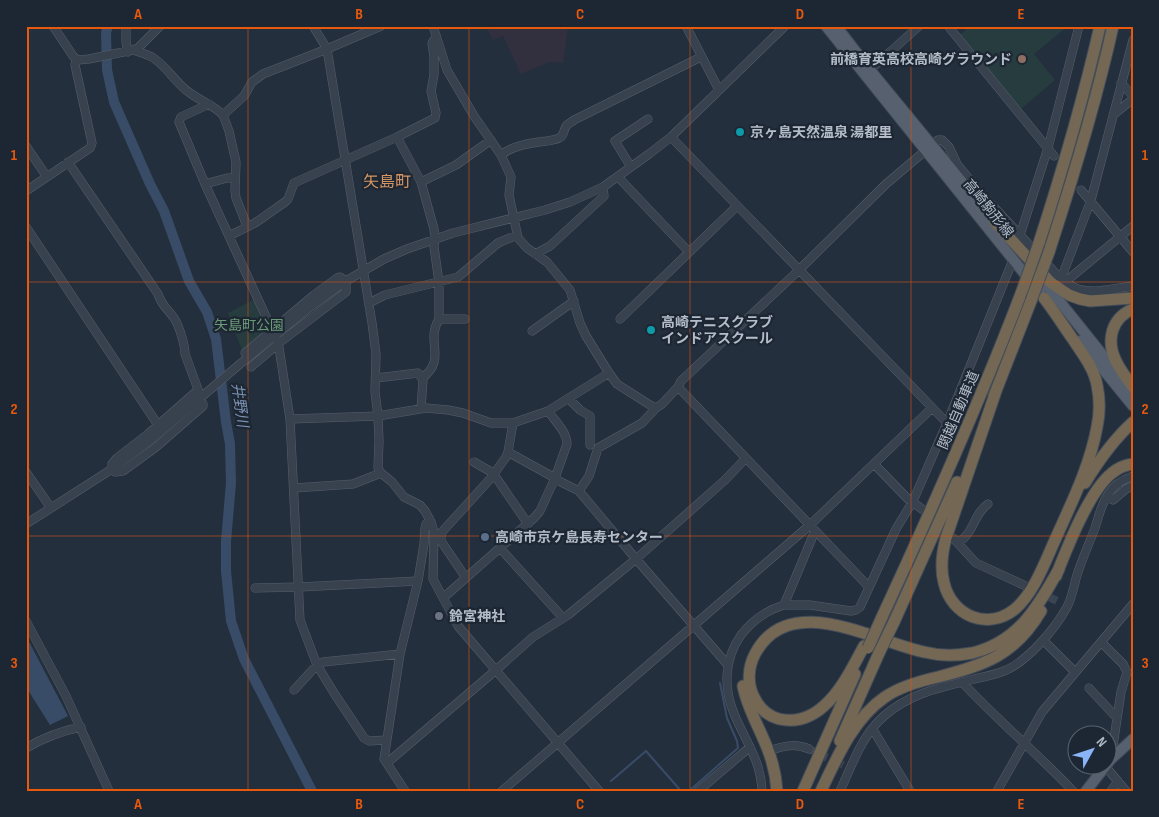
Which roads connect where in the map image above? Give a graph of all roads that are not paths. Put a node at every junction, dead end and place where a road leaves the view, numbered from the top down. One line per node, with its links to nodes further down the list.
1 (53, 26): 21 (street)
2 (126, 26): 19 (street)
3 (160, 26): 19 (street)
4 (313, 26): 18 (street)
5 (433, 26): 16 (street)
6 (686, 26): 20 (street)
7 (785, 26): 24 (street)
8 (826, 26): 34 (main road, 高崎駒形線)
9 (836, 26): 22 (main road, 高崎駒形線)
10 (919, 26): 22 (street)
11 (948, 26): 35 (street)
12 (1100, 26): 123 (highway, 関越自動車道, bridge)
13 (1114, 26): 89 (highway, 関越自動車道, bridge)
14 (378, 27): 18 (street)
15 (1078, 27): 35 (street)
16 (436, 39): 30 (street); 32 (street)
17 (1133, 40): 23 (street)
18 (327, 49): 27 (street); 38 (street)
19 (129, 52): 21 (street); 26 (street)
20 (702, 57): 24 (street); 36 (street)
21 (76, 59): 39 (street)
22 (870, 70): 34 (main road, 高崎駒形線)
23 (1121, 83): 25 (street); 28 (street)
24 (719, 90): 31 (street)
25 (1133, 98): 28 (street)
26 (209, 104): 27 (street); 45 (street)
27 (223, 115): 43 (street)
28 (1112, 116): 49 (street)
29 (648, 119): 40 (street)
30 (396, 137): 38 (street); 44 (street)
31 (671, 137): 40 (street); 50 (street)
32 (490, 140): 36 (street); 44 (street)
33 (26, 146): 41 (street)
34 (928, 148): 52 (main road, 高崎駒形線); 57 (street); 64 (main road, 高崎駒形線); 66 (street)
35 (1048, 148): 37 (street); 57 (street)
36 (501, 155): 51 (street)
37 (1054, 156)
38 (346, 159): 53 (street); 65 (street)
39 (68, 162): 41 (street); 102 (street)
40 (631, 167): 42 (street)
41 (47, 177): 48 (street)
42 (618, 177): 46 (street); 61 (street)
43 (235, 178): 45 (street); 53 (street)
44 (421, 182): 60 (street)
45 (205, 184): 58 (street)
46 (603, 187): 51 (street); 63 (street)
47 (1081, 190): 49 (street)
48 (26, 191)
49 (1091, 200): 59 (street); 67 (street)
50 (738, 206): 61 (street); 66 (street)
51 (514, 218): 56 (street); 60 (street)
52 (995, 222): 72 (highway); 90 (main road, 高崎駒形線)
53 (248, 226): 58 (street)
54 (1133, 226): 59 (street)
55 (26, 227): 102 (street)
56 (517, 235): 63 (street); 69 (street)
57 (1020, 235): 67 (street)
58 (229, 236): 79 (street)
59 (1120, 237): 62 (street); 67 (street)
60 (435, 239): 65 (street); 69 (street)
61 (689, 252): 77 (street)
62 (1133, 252)
63 (535, 254): 73 (street)
64 (1013, 260): 71 (main road, 高崎駒形線); 101 (street)
65 (364, 270): 68 (street); 74 (street)
66 (799, 270): 87 (street); 95 (street)
67 (1064, 280): 70 (street)
68 (346, 281): 79 (street); 81 (street); 110 (street)
69 (439, 282): 74 (street); 78 (street)
70 (1133, 286)
71 (1044, 298): 93 (main road, 高崎駒形線); 124 (highway)
72 (1133, 298)
73 (574, 301): 80 (street); 84 (street)
74 (369, 303): 85 (street)
75 (1133, 309): 88 (highway)
76 (465, 319): 78 (street)
77 (620, 319)
78 (439, 321): 86 (street)
79 (273, 330): 82 (street)
80 (532, 331)
81 (278, 342): 83 (street); 99 (street)
82 (245, 353)
83 (251, 367)
84 (609, 374): 91 (street); 94 (street)
85 (376, 378): 86 (street); 98 (street)
86 (422, 378): 96 (street)
87 (678, 387): 94 (street); 106 (street)
88 (1133, 387)
89 (996, 391): 132 (highway); 184 (highway, 関越自動車道, bridge)
90 (1133, 393)
91 (569, 399): 97 (street); 104 (street)
92 (203, 404): 110 (street)
93 (1133, 406)
94 (656, 408): 118 (street)
95 (932, 408): 101 (street); 108 (street)
96 (421, 409): 98 (street); 100 (street)
97 (548, 411): 100 (street); 115 (street)
98 (378, 416): 99 (street); 112 (street)
99 (290, 419): 117 (street)
100 (514, 423): 105 (street)
101 (947, 423): 120 (street)
102 (158, 425): 110 (street)
103 (1131, 425): 124 (highway); 126 (highway)
104 (590, 444)
105 (508, 452): 113 (street); 115 (street)
106 (746, 458): 129 (street); 131 (street)
107 (474, 462): 113 (street)
108 (874, 464): 120 (street); 129 (street)
109 (1133, 464): 126 (highway)
110 (112, 469): 122 (street)
111 (26, 472): 122 (street)
112 (380, 473): 117 (street); 125 (street)
113 (493, 473): 128 (street); 134 (street)
114 (1133, 476): 119 (street)
115 (555, 478): 118 (street); 128 (street)
116 (1133, 486): 119 (street)
117 (294, 488): 136 (street)
118 (579, 490): 131 (street)
119 (1107, 497): 143 (street)
120 (912, 502): 123 (street); 137 (street)
121 (988, 504): 138 (street)
122 (50, 508): 127 (street)
123 (927, 508): 150 (highway, 関越自動車道, bridge)
124 (1066, 517): 132 (highway)
125 (431, 522): 135 (street); 140 (street)
126 (1079, 523): 133 (highway)
127 (26, 524)
128 (528, 524): 130 (street)
129 (813, 528): 137 (street); 142 (street); 147 (street)
130 (500, 548): 134 (street); 145 (street)
131 (636, 559): 145 (street); 147 (street)
132 (1045, 562): 182 (highway)
133 (1059, 569): 150 (highway); 185 (highway)
134 (466, 578): 140 (street)
135 (418, 581): 136 (street); 151 (street)
136 (299, 587): 139 (street); 153 (street)
137 (869, 587): 142 (street)
138 (1028, 587)
139 (255, 588)
140 (443, 598): 154 (street)
141 (1059, 602): 143 (street)
142 (784, 605): 152 (street)
143 (1068, 605): 148 (street)
144 (1132, 605): 149 (street)
145 (563, 618): 154 (street)
146 (26, 622): 161 (street)
147 (693, 626): 152 (street); 165 (street)
148 (1043, 640): 155 (street); 156 (street)
149 (1101, 642): 155 (street); 159 (street)
150 (866, 647): 183 (highway, 関越自動車道)
151 (400, 654): 153 (street); 163 (street)
152 (727, 664): 167 (street)
153 (317, 665): 158 (street); 163 (street)
154 (496, 670): 165 (street); 172 (street)
155 (1075, 672): 166 (street)
156 (962, 682): 162 (street); 166 (street)
157 (1089, 688): 159 (street)
158 (294, 690)
159 (1117, 718): 160 (street)
160 (1116, 724)
161 (81, 728): 168 (street); 176 (street)
162 (870, 732): 186 (street); 187 (street)
163 (386, 740): 172 (street)
164 (1133, 740): 171 (main road)
165 (558, 742): 178 (street); 179 (street)
166 (1025, 743): 188 (street); 189 (street)
167 (750, 747): 180 (street); 181 (street)
168 (26, 748)
169 (775, 749): 170 (street)
170 (809, 749)
171 (1116, 756)
172 (387, 763): 177 (street)
173 (1099, 774): 190 (main road)
174 (1114, 774): 175 (street)
175 (1118, 781): 191 (street); 192 (street)
176 (109, 791)
177 (405, 791)
178 (502, 791)
179 (599, 791)
180 (698, 791)
181 (762, 791)
182 (776, 791)
183 (803, 791)
184 (817, 791)
185 (821, 791)
186 (840, 791)
187 (910, 791)
188 (997, 791)
189 (1073, 791)
190 (1086, 791)
191 (1111, 791)
192 (1126, 791)

